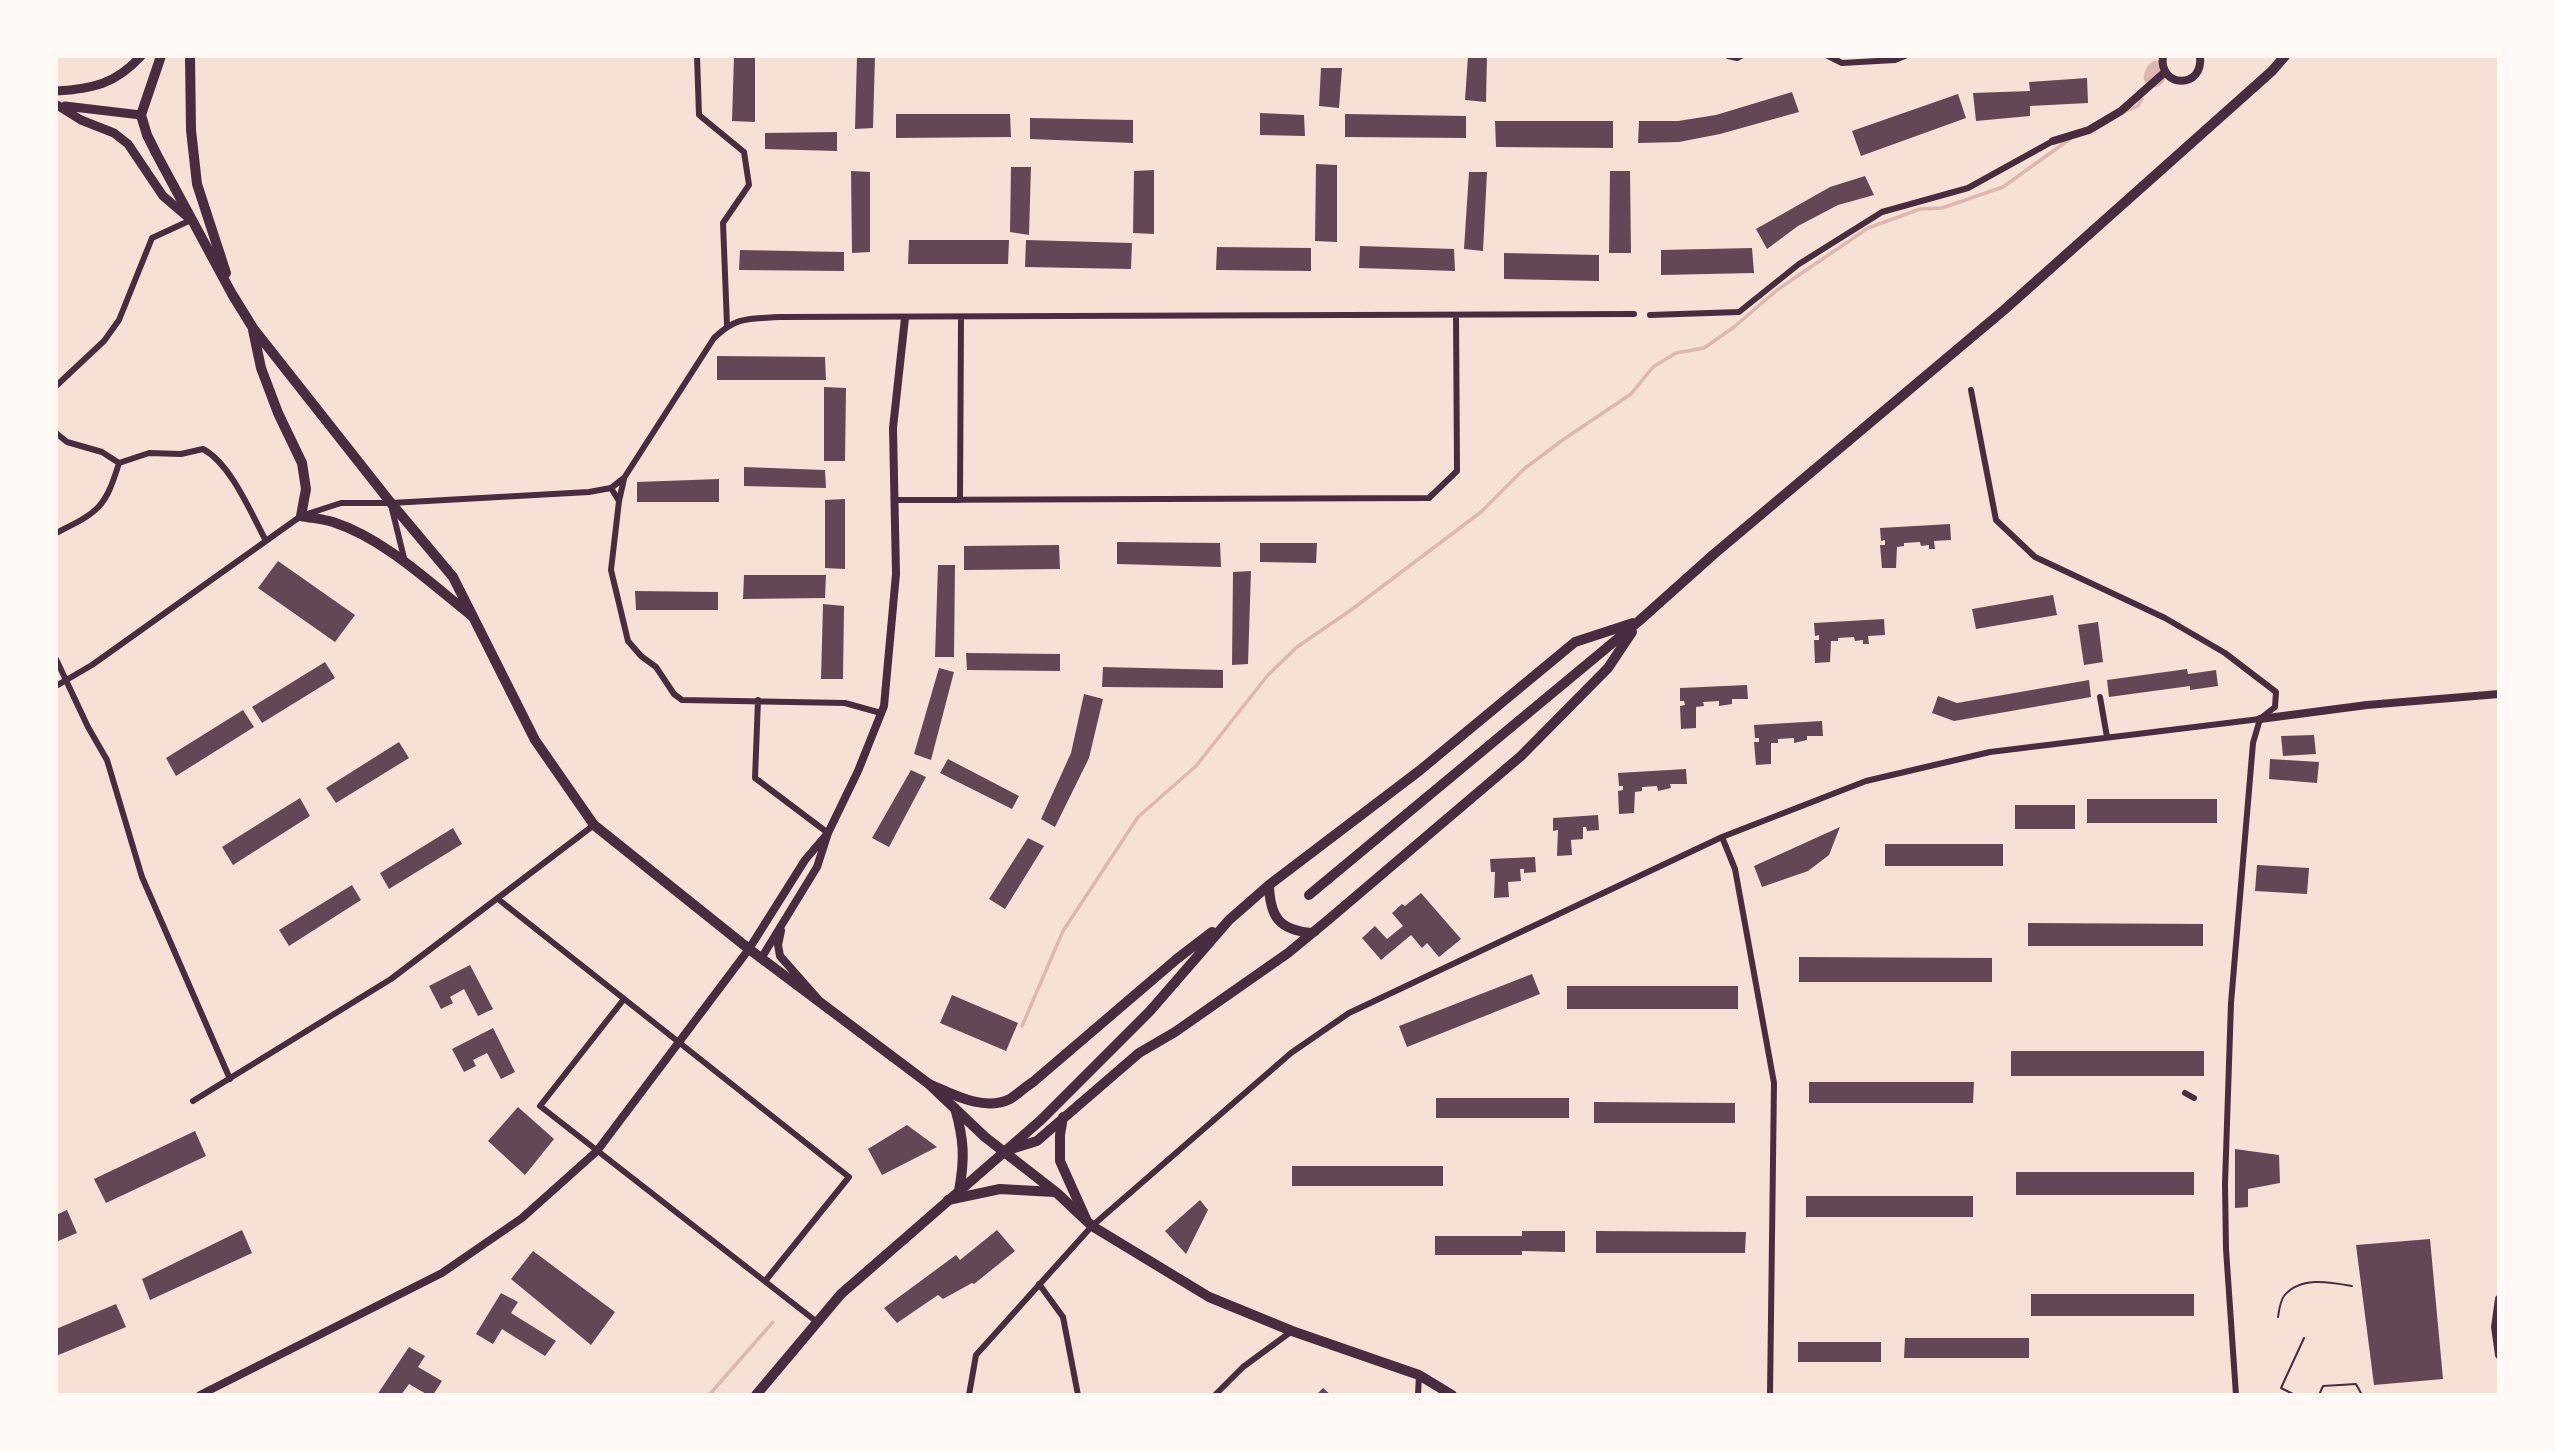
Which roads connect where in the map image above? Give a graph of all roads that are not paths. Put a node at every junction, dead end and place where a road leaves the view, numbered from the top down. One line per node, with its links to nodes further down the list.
1 (141, 56): 13 (main road)
2 (162, 56): 15 (main road)
3 (190, 56): 18 (main road)
4 (697, 56): 24 (street)
5 (1728, 56): 6 (street)
6 (1741, 56)
7 (1828, 56): 8 (street)
8 (1905, 56)
9 (2163, 56): 12 (street)
10 (2200, 56): 12 (street)
11 (2285, 56): 41 (highway)
12 (2165, 72): 16 (street)
13 (56, 91)
14 (56, 105): 15 (main road); 17 (main road)
15 (141, 115): 17 (main road)
16 (2053, 141): 21 (street)
17 (191, 220): 18 (main road); 26 (street)
18 (232, 294): 25 (main road)
19 (1634, 314): 20 (street)
20 (1456, 315): 22 (street); 33 (street)
21 (1650, 315)
22 (961, 317): 23 (street); 33 (street)
23 (905, 318): 24 (street); 32 (street)
24 (727, 325): 30 (street)
25 (253, 328): 35 (main road); 36 (main road)
26 (56, 386)
27 (1971, 390): 49 (street)
28 (56, 433): 29 (street)
29 (118, 463): 37 (street); 38 (street)
30 (624, 478): 31 (street); 34 (street)
31 (611, 488): 34 (street); 35 (street)
32 (894, 500): 33 (street); 48 (street)
33 (960, 500)
34 (619, 501): 47 (street)
35 (390, 503): 36 (street); 39 (street); 40 (main road)
36 (300, 516): 38 (street); 39 (main road)
37 (56, 533)
38 (266, 541): 43 (street)
39 (406, 565): 40 (main road)
40 (475, 619): 51 (main road)
41 (1639, 621): 54 (highway); 55 (highway); 58 (highway)
42 (56, 659): 43 (street)
43 (65, 681): 44 (street); 65 (street)
44 (56, 686)
45 (2499, 694): 49 (street)
46 (2100, 697): 50 (street)
47 (758, 700): 48 (street); 52 (street)
48 (881, 713): 52 (street)
49 (2260, 719): 50 (street); 93 (street)
50 (2107, 737): 53 (street)
51 (594, 825): 56 (street); 60 (main road)
52 (828, 833): 59 (street); 60 (street)
53 (1722, 838): 77 (street); 92 (street)
54 (1269, 885): 57 (highway); 58 (highway)
55 (1309, 895)
56 (498, 899): 62 (street); 65 (street)
57 (1229, 920): 66 (highway); 73 (highway)
58 (1328, 920): 71 (highway)
59 (783, 923): 61 (street); 63 (street)
60 (750, 948): 61 (main road); 64 (street)
61 (762, 957): 63 (main road)
62 (624, 999): 64 (street); 72 (street)
63 (821, 1003): 66 (main road)
64 (678, 1043): 72 (street); 78 (street)
65 (230, 1079): 69 (street)
66 (929, 1084): 70 (main road)
67 (2185, 1093): 68 (street)
68 (2194, 1098)
69 (193, 1101)
70 (955, 1107): 73 (main road); 74 (main road)
71 (1063, 1117): 73 (highway); 77 (highway)
72 (597, 1151): 78 (street); 85 (street)
73 (1003, 1152): 74 (highway); 75 (main road)
74 (958, 1191): 76 (highway)
75 (1056, 1193): 76 (main road); 77 (main road)
76 (947, 1200): 81 (highway)
77 (1089, 1222): 79 (street); 82 (main road)
78 (766, 1280): 81 (street)
79 (1039, 1284): 87 (street); 88 (street)
80 (2499, 1299): 83 (street)
81 (817, 1322): 86 (highway)
82 (1292, 1331): 84 (main road); 89 (street)
83 (2499, 1355)
84 (1419, 1375): 90 (street); 91 (main road)
85 (200, 1395)
86 (756, 1395)
87 (969, 1395)
88 (1078, 1395)
89 (1214, 1395)
90 (1418, 1395)
91 (1452, 1395)
92 (1770, 1395)
93 (2236, 1395)

